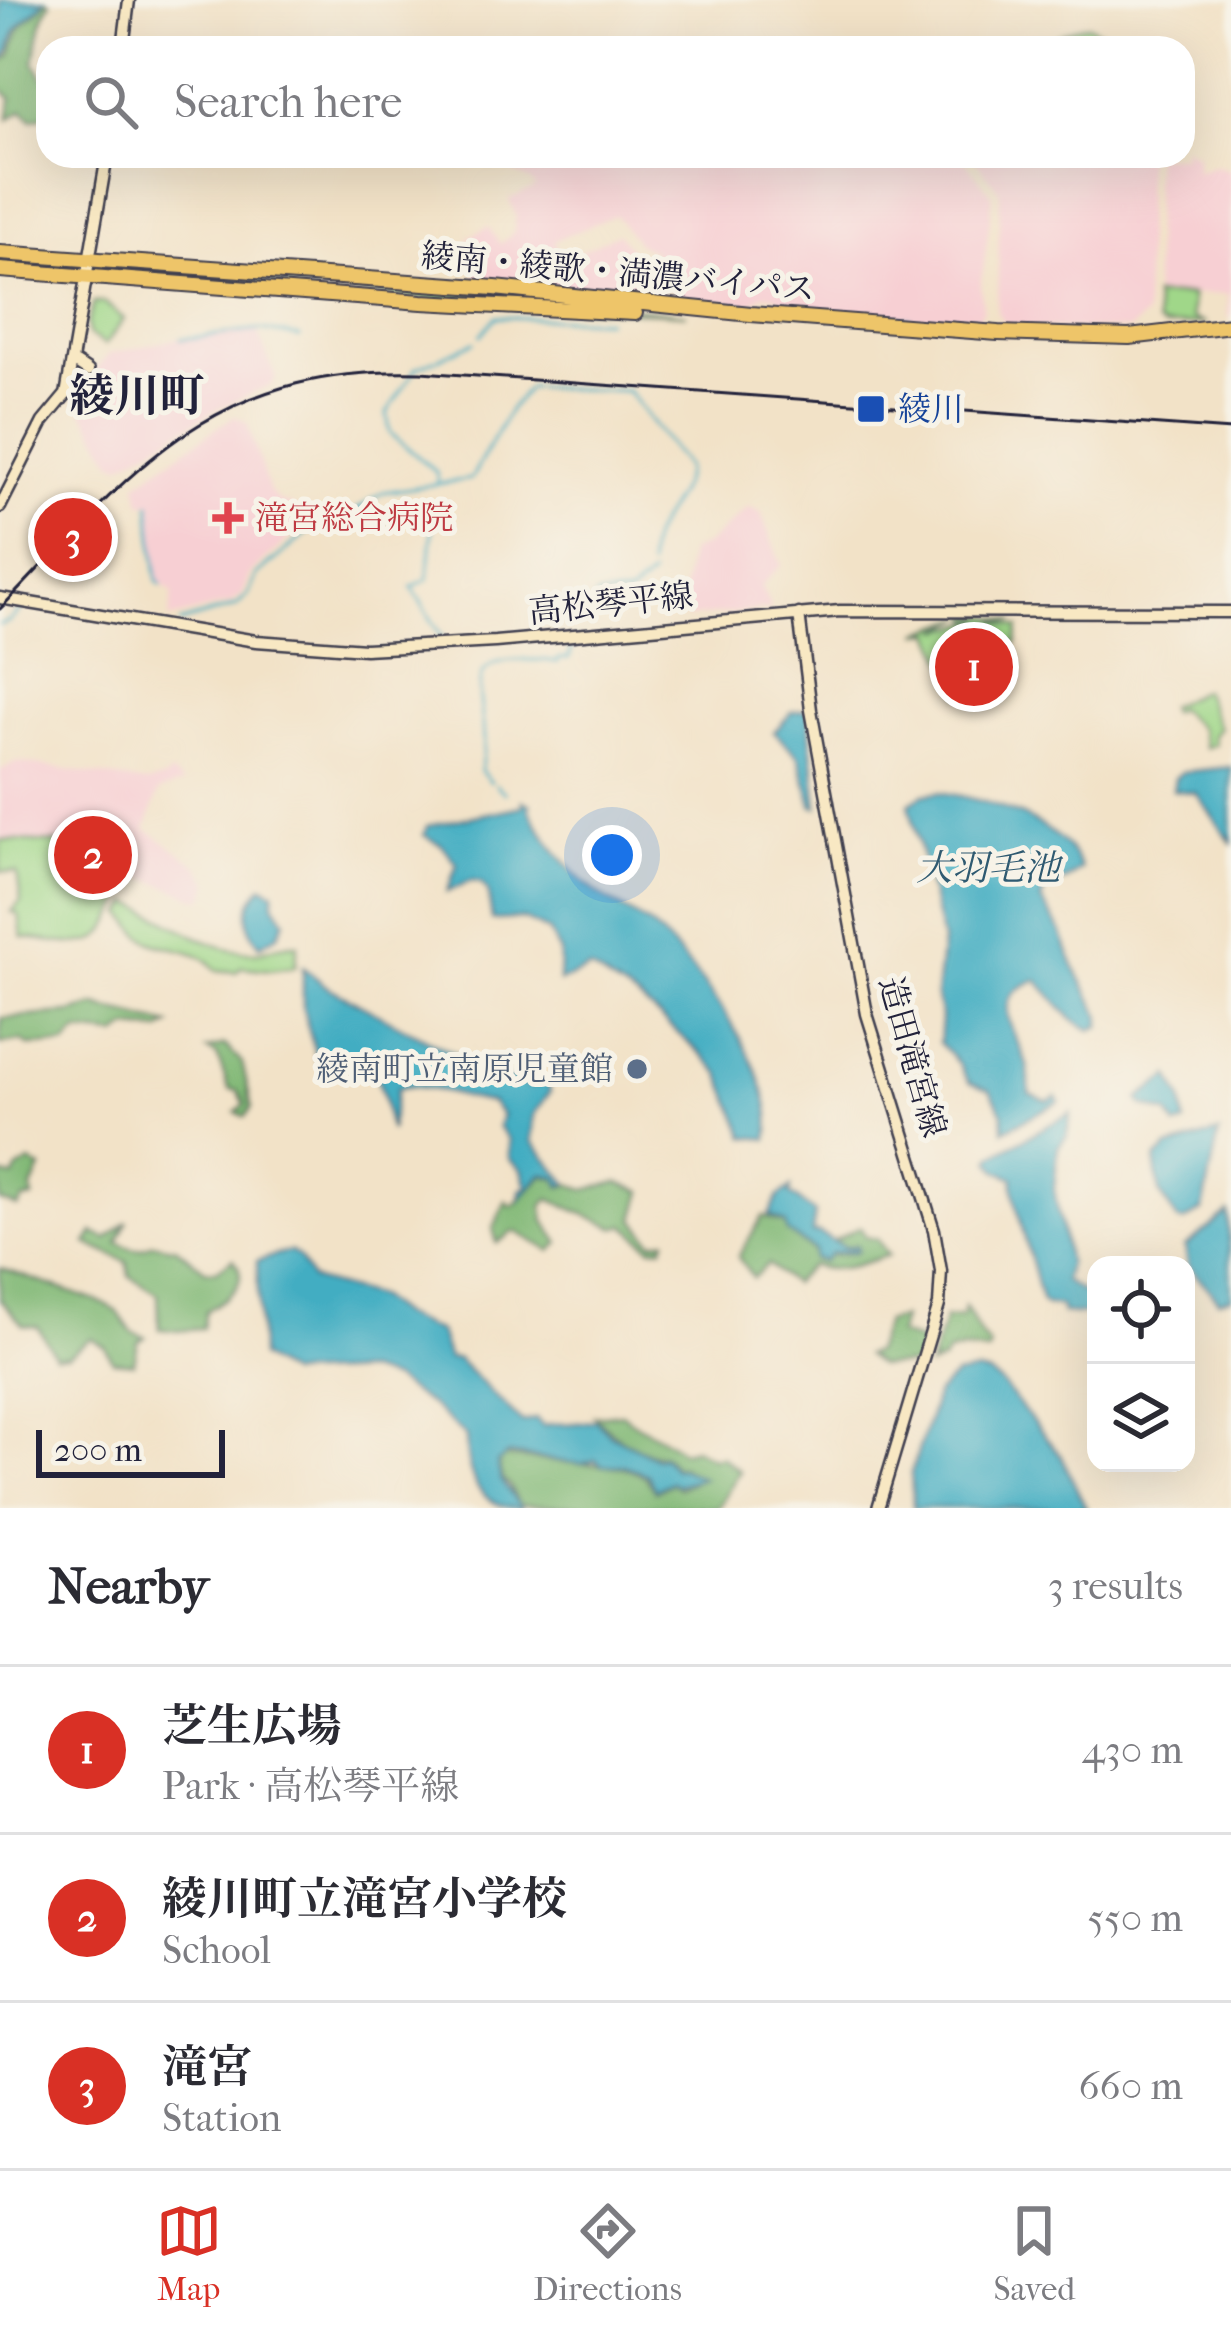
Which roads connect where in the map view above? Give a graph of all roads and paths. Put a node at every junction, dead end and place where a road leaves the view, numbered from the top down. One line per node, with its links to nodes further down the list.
1 (130, 0): 2 (main road)
2 (125, 36)
3 (104, 168): 5 (main road)
4 (0, 253): 5 (highway, 綾南・綾歌・満濃バイパス)
5 (91, 260): 7 (main road); 8 (highway, 綾南・綾歌・満濃バイパス)
6 (0, 270): 7 (highway, 綾南・綾歌・満濃バイパス)
7 (88, 276): 8 (highway, 綾南・綾歌・満濃バイパス); 9 (main road)
8 (1231, 329)
9 (76, 344): 10 (main road); 12 (main road)
10 (76, 363): 11 (main road); 12 (main road)
11 (88, 370)
12 (66, 395): 13 (main road)
13 (0, 507)
14 (0, 598): 16 (main road, 高松琴平線)
15 (1231, 612): 16 (main road, 高松琴平線)
16 (799, 614): 17 (main road, 造田滝宮線)
17 (878, 1508)

